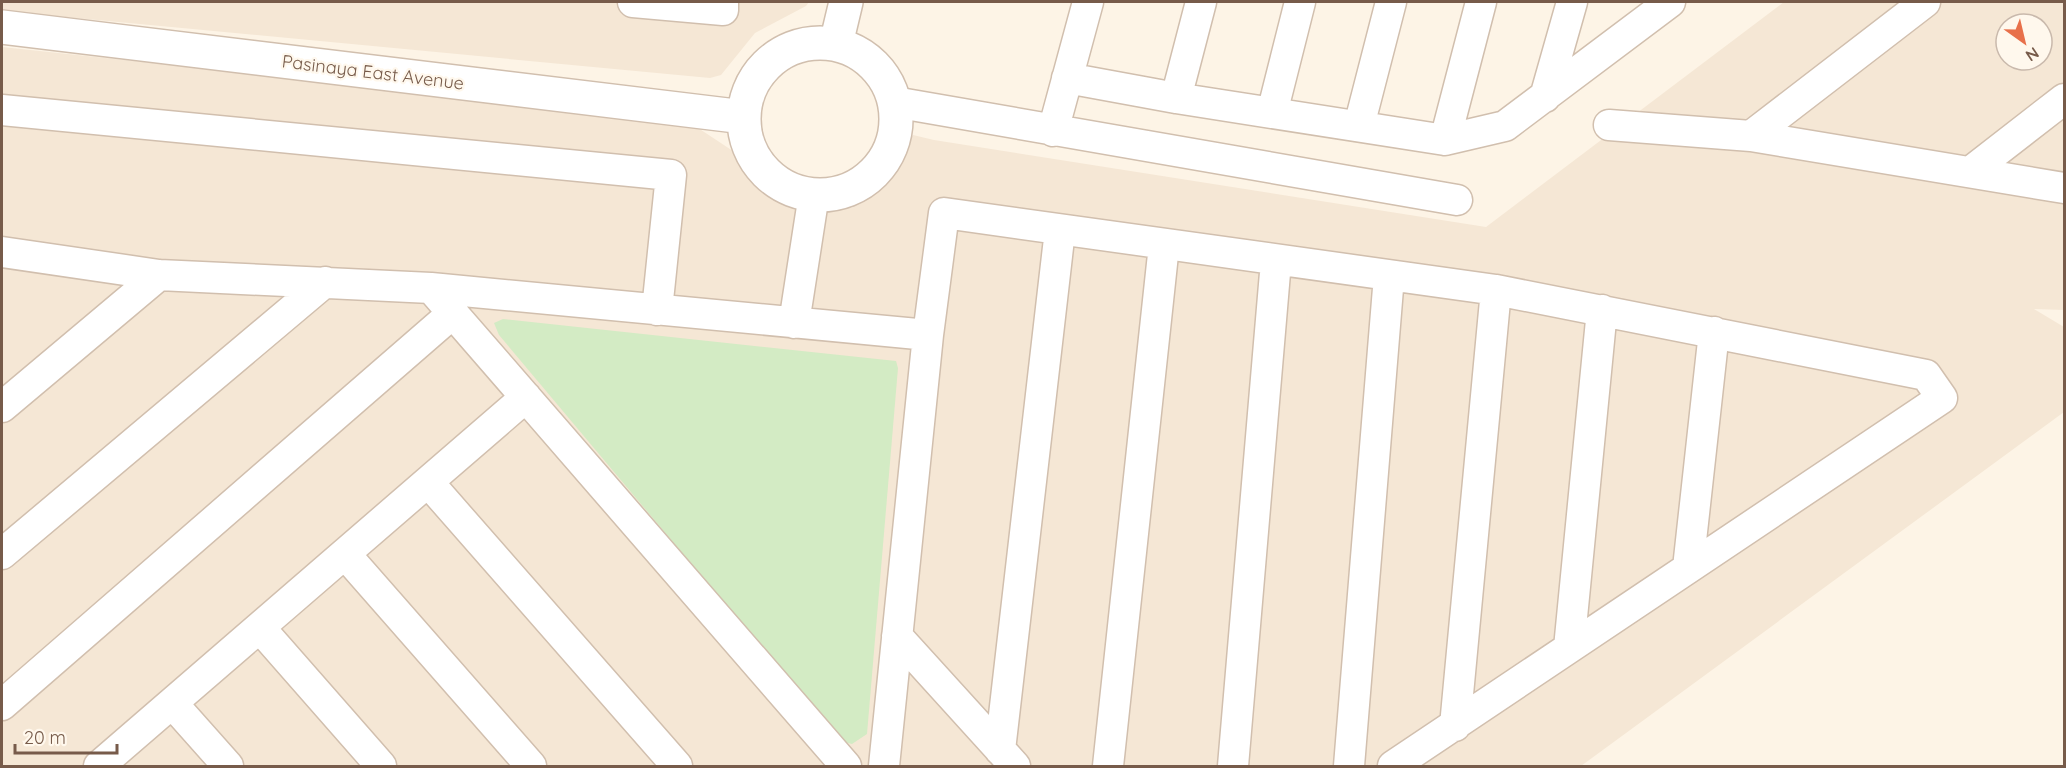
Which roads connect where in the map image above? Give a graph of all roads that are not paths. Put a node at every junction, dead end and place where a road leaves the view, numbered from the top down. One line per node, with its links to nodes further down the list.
1 (633, 2): 2 (street)
2 (723, 2)
3 (846, 2): 13 (street)
4 (1088, 2): 14 (street)
5 (1201, 2): 16 (street)
6 (1300, 2): 20 (street)
7 (1391, 2): 23 (street)
8 (1481, 2): 26 (street)
9 (1572, 2): 15 (street)
10 (1670, 2): 15 (street)
11 (1925, 2): 25 (street)
12 (2, 27): 21 (street, Pasinaya East Avenue)
13 (836, 44): 18 (street); 21 (street)
14 (1067, 78): 16 (street); 24 (street)
15 (1545, 97): 26 (street)
16 (1176, 98): 20 (street)
17 (2064, 99): 27 (street)
18 (894, 102): 24 (street); 29 (street)
19 (2, 110): 40 (street)
20 (1272, 113): 23 (street)
21 (744, 117): 29 (street)
22 (1609, 125): 25 (street)
23 (1359, 126): 26 (street)
24 (1053, 130): 30 (street)
25 (1751, 136): 27 (street)
26 (1445, 140)
27 (1970, 172): 28 (street)
28 (2064, 188)
29 (814, 194): 43 (street)
30 (1457, 200)
31 (1060, 230): 32 (street); 45 (street); 58 (street)
32 (1164, 245): 34 (street); 66 (street)
33 (2, 252): 35 (street)
34 (1276, 261): 36 (street); 67 (street)
35 (159, 275): 37 (street); 47 (street)
36 (1389, 276): 39 (street); 68 (street)
37 (325, 282): 38 (street); 49 (street)
38 (432, 288): 40 (street); 42 (street)
39 (1496, 290): 41 (street); 57 (street)
40 (657, 310): 43 (street)
41 (1602, 310): 44 (street); 54 (street)
42 (453, 313): 46 (street); 56 (street)
43 (794, 322): 45 (street)
44 (1714, 332): 51 (street); 51 (street)
45 (928, 335): 53 (street)
46 (526, 397): 48 (street); 64 (street)
47 (2, 407)
48 (428, 482): 50 (street); 63 (street)
49 (2, 554)
50 (345, 554): 52 (street); 62 (street)
51 (1688, 568): 54 (street)
52 (260, 628): 55 (street); 61 (street)
53 (897, 636): 58 (street); 65 (street)
54 (1569, 648): 57 (street)
55 (172, 703): 59 (street); 60 (street)
56 (2, 705)
57 (1455, 726): 69 (street)
58 (1007, 758)
59 (99, 766)
60 (228, 766)
61 (381, 766)
62 (531, 766)
63 (677, 766)
64 (846, 766)
65 (884, 766)
66 (1108, 766)
67 (1233, 766)
68 (1349, 766)
69 (1393, 766)

